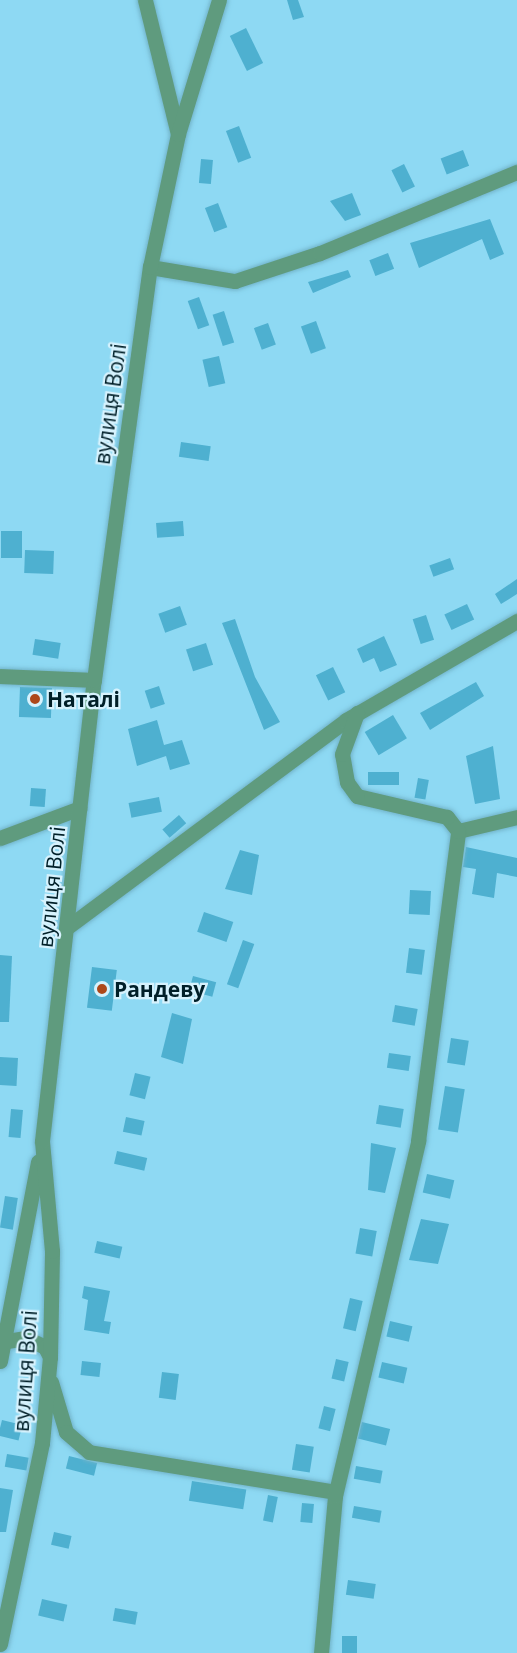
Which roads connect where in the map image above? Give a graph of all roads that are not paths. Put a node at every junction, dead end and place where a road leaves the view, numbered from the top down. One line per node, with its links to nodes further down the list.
1 (145, 0): 3 (street)
2 (219, 0): 3 (street, вулиця Волі)
3 (178, 134): 5 (street, вулиця Волі)
4 (517, 172): 5 (street)
5 (150, 267): 8 (street, вулиця Волі)
6 (517, 621): 9 (street)
7 (0, 676): 8 (street)
8 (94, 680): 10 (street, вулиця Волі)
9 (357, 713): 12 (street); 14 (street)
10 (80, 808): 13 (street); 14 (street, вулиця Волі)
11 (517, 817): 12 (street)
12 (458, 831): 20 (street)
13 (0, 838)
14 (69, 926): 15 (street, вулиця Волі)
15 (42, 1141): 16 (street); 17 (street, вулиця Волі)
16 (7, 1341): 17 (street); 18 (street)
17 (50, 1357): 19 (street, вулиця Волі)
18 (0, 1361)
19 (49, 1374): 20 (street); 21 (street, вулиця Волі)
20 (335, 1492): 22 (street)
21 (0, 1644)
22 (321, 1653)

